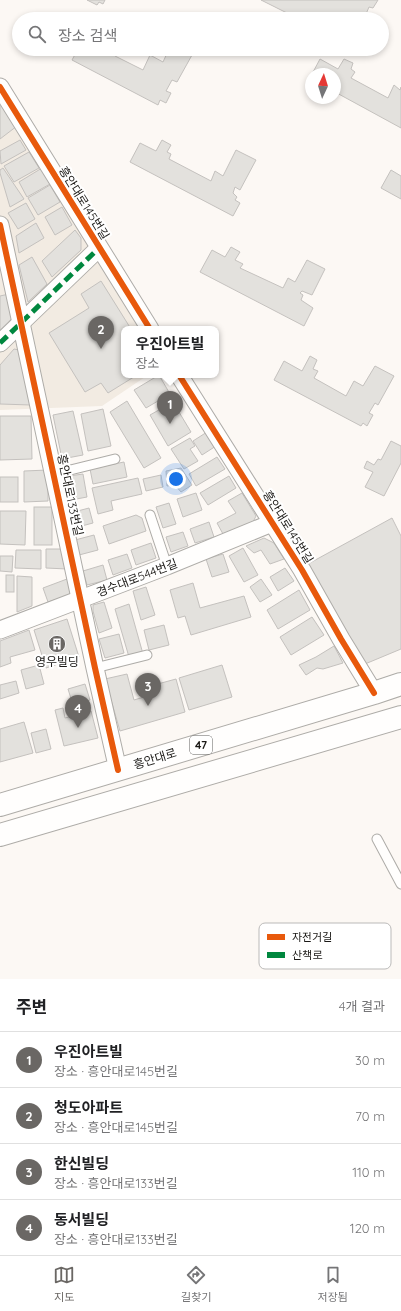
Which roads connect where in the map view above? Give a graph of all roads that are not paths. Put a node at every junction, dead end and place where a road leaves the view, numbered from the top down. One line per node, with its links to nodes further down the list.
1 (0, 87): 3 (street, 흥안대로145번길)
2 (0, 225): 4 (street, 흥안대로133번길)
3 (99, 248): 4 (street); 5 (street, 흥안대로145번길)
4 (21, 321): 6 (street); 9 (street, 흥안대로133번길)
5 (148, 326)
6 (0, 343)
7 (181, 378): 11 (street, 흥안대로145번길)
8 (115, 459): 9 (lane)
9 (54, 474): 13 (street, 흥안대로133번길)
10 (150, 515): 12 (lane)
11 (272, 523): 12 (street, 경수대로544번길); 18 (street, 흥안대로145번길)
12 (167, 566): 13 (street, 경수대로544번길)
13 (80, 600): 14 (street, 경수대로544번길); 16 (street, 흥안대로133번길)
14 (0, 630)
15 (147, 655): 16 (lane)
16 (95, 668): 20 (street, 흥안대로133번길)
17 (401, 684): 18 (main road, 흥안대로 / 47)
18 (374, 693): 20 (main road, 흥안대로 / 47)
19 (401, 717): 22 (main road)
20 (118, 770): 21 (main road, 흥안대로 / 47)
21 (0, 805)
22 (0, 835)
23 (377, 839): 24 (lane)
24 (401, 884)

